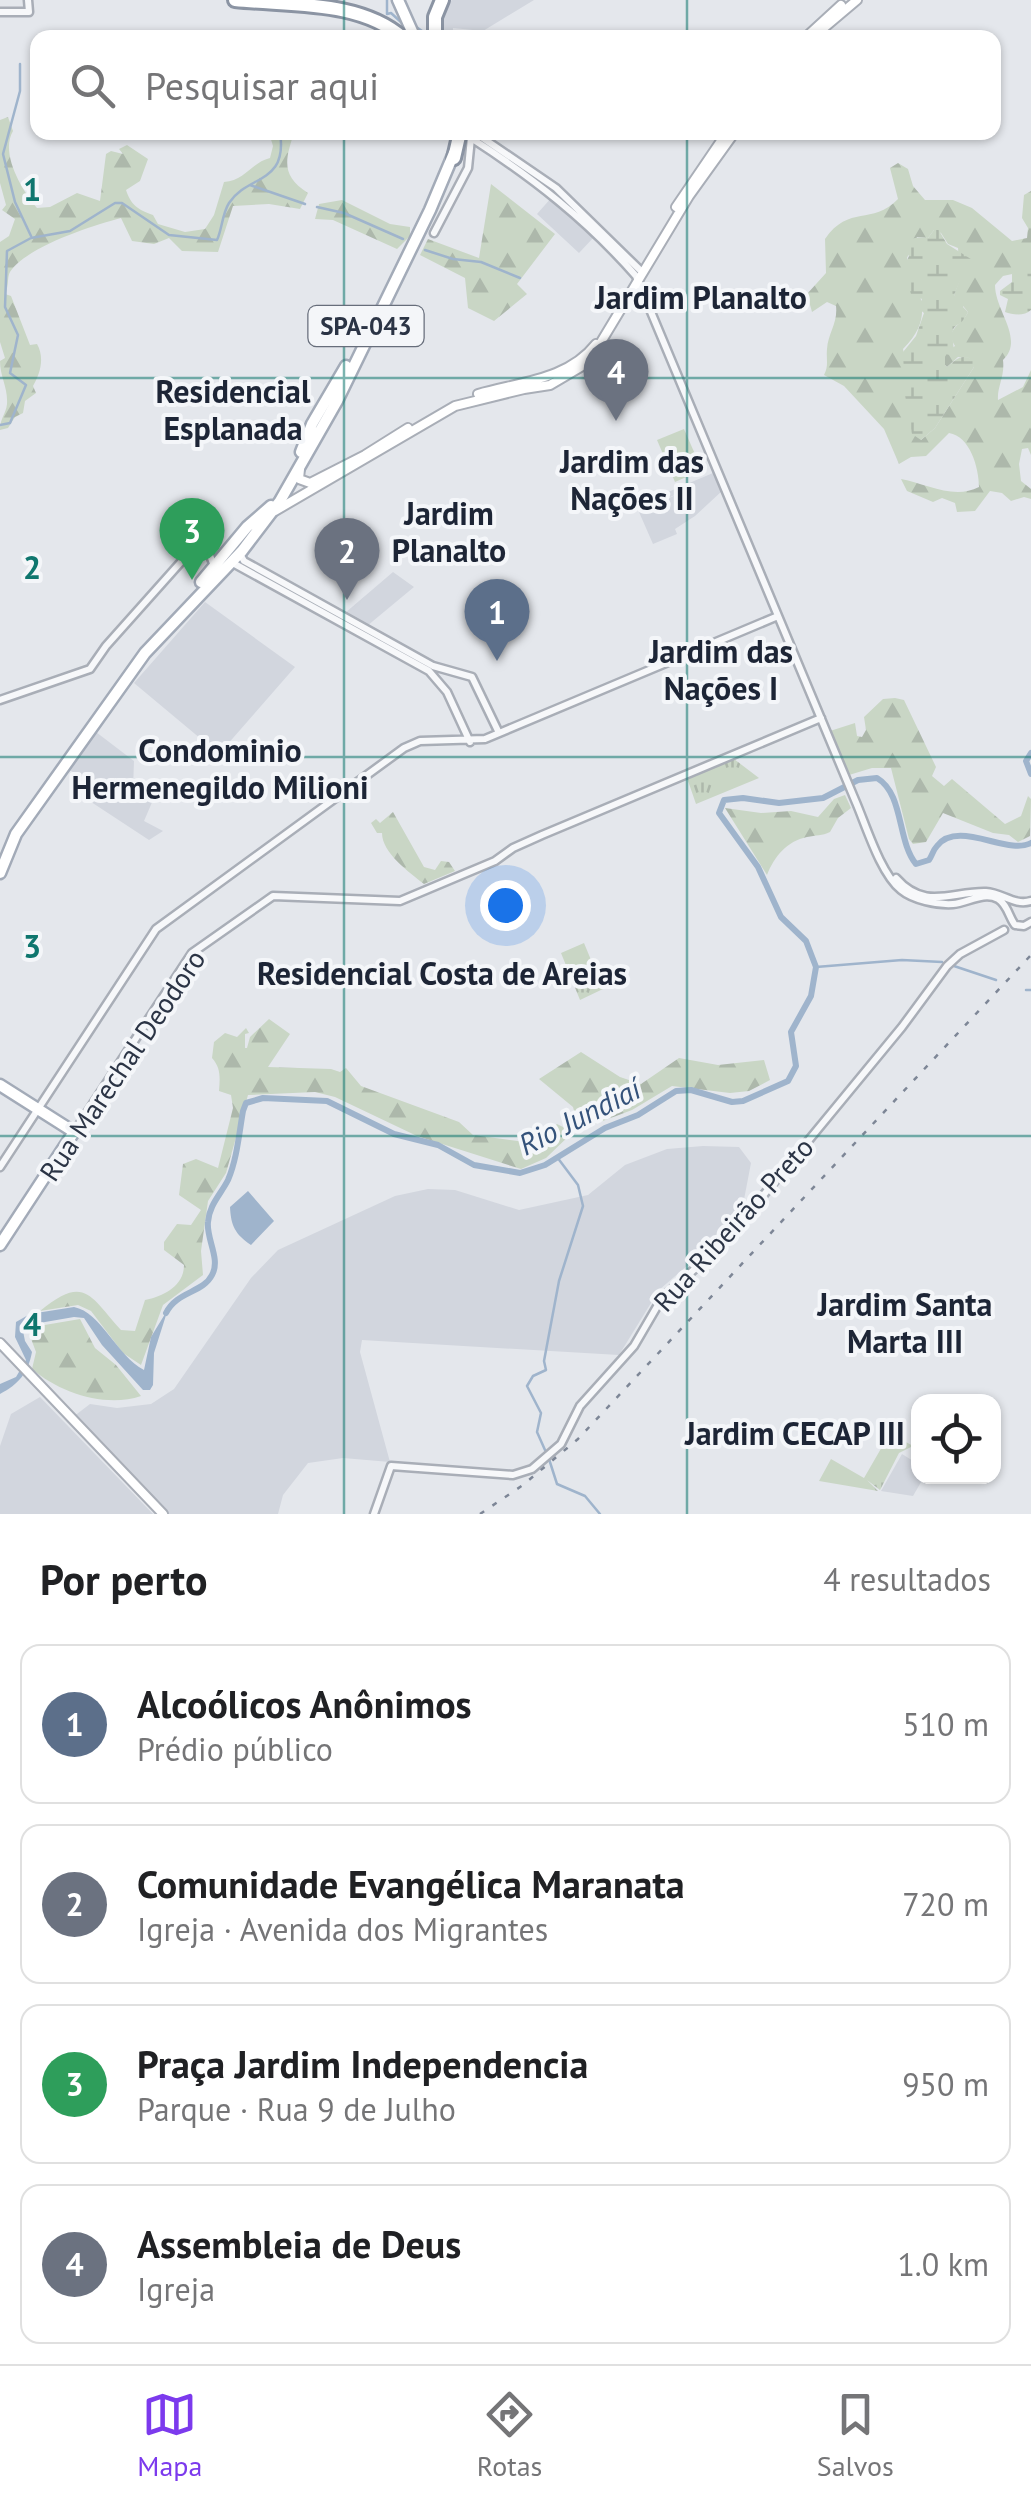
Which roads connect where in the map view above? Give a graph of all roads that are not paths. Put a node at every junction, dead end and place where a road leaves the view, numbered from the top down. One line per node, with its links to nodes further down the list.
1 (235, 0): 8 (highway)
2 (398, 0): 9 (main road)
3 (442, 0): 10 (highway)
4 (848, 0): 11 (main road)
5 (857, 0): 12 (main road)
6 (28, 3): 7 (street)
7 (0, 12)
8 (393, 30)
9 (411, 30)
10 (434, 30)
11 (816, 30)
12 (818, 30)
13 (460, 140): 15 (main road, SPA-043); 16 (street); 17 (street); 19 (main road, SPA-043)
14 (724, 140): 17 (main road)
15 (428, 216): 16 (main road); 19 (main road, SPA-043)
16 (437, 225)
17 (638, 276): 18 (main road); 29 (street)
18 (538, 383): 21 (main road); 22 (main road)
19 (332, 399): 20 (main road, SPA-043)
20 (319, 422): 21 (main road, SPA-043); 22 (main road, SPA-043)
21 (306, 456): 22 (main road, SPA-043)
22 (272, 509): 23 (main road); 23 (main road)
23 (235, 552): 24 (main road); 25 (main road); 26 (street); 27 (street)
24 (211, 572): 25 (main road); 33 (main road); 34 (street)
25 (199, 594): 35 (main road)
26 (290, 594): 27 (street); 28 (street)
27 (314, 600): 30 (street)
28 (328, 614): 30 (street); 31 (street)
29 (778, 616): 36 (street); 37 (street)
30 (362, 628): 31 (street)
31 (375, 637): 32 (street)
32 (386, 643): 37 (street); 38 (street)
33 (118, 682): 35 (main road); 39 (main road)
34 (0, 700)
35 (103, 710): 41 (main road)
36 (822, 718): 40 (street); 50 (street, Rua Marechal Deodoro)
37 (500, 733): 38 (street)
38 (470, 742): 49 (street)
39 (52, 777): 41 (main road); 42 (main road)
40 (854, 796): 44 (street); 45 (street)
41 (40, 800): 43 (main road)
42 (0, 854)
43 (0, 874)
44 (1027, 904): 45 (street)
45 (1010, 918): 46 (street, Rua Ribeirão Preto); 47 (street)
46 (1026, 926): 47 (street, Rua Ribeirão Preto)
47 (1004, 930): 55 (street, Rua Ribeirão Preto)
48 (0, 1085): 49 (main road)
49 (38, 1110): 50 (main road); 51 (street)
50 (74, 1132): 52 (main road, Rua Marechal Deodoro)
51 (0, 1167)
52 (0, 1244)
53 (0, 1347): 54 (main road)
54 (161, 1514)
55 (374, 1514)

